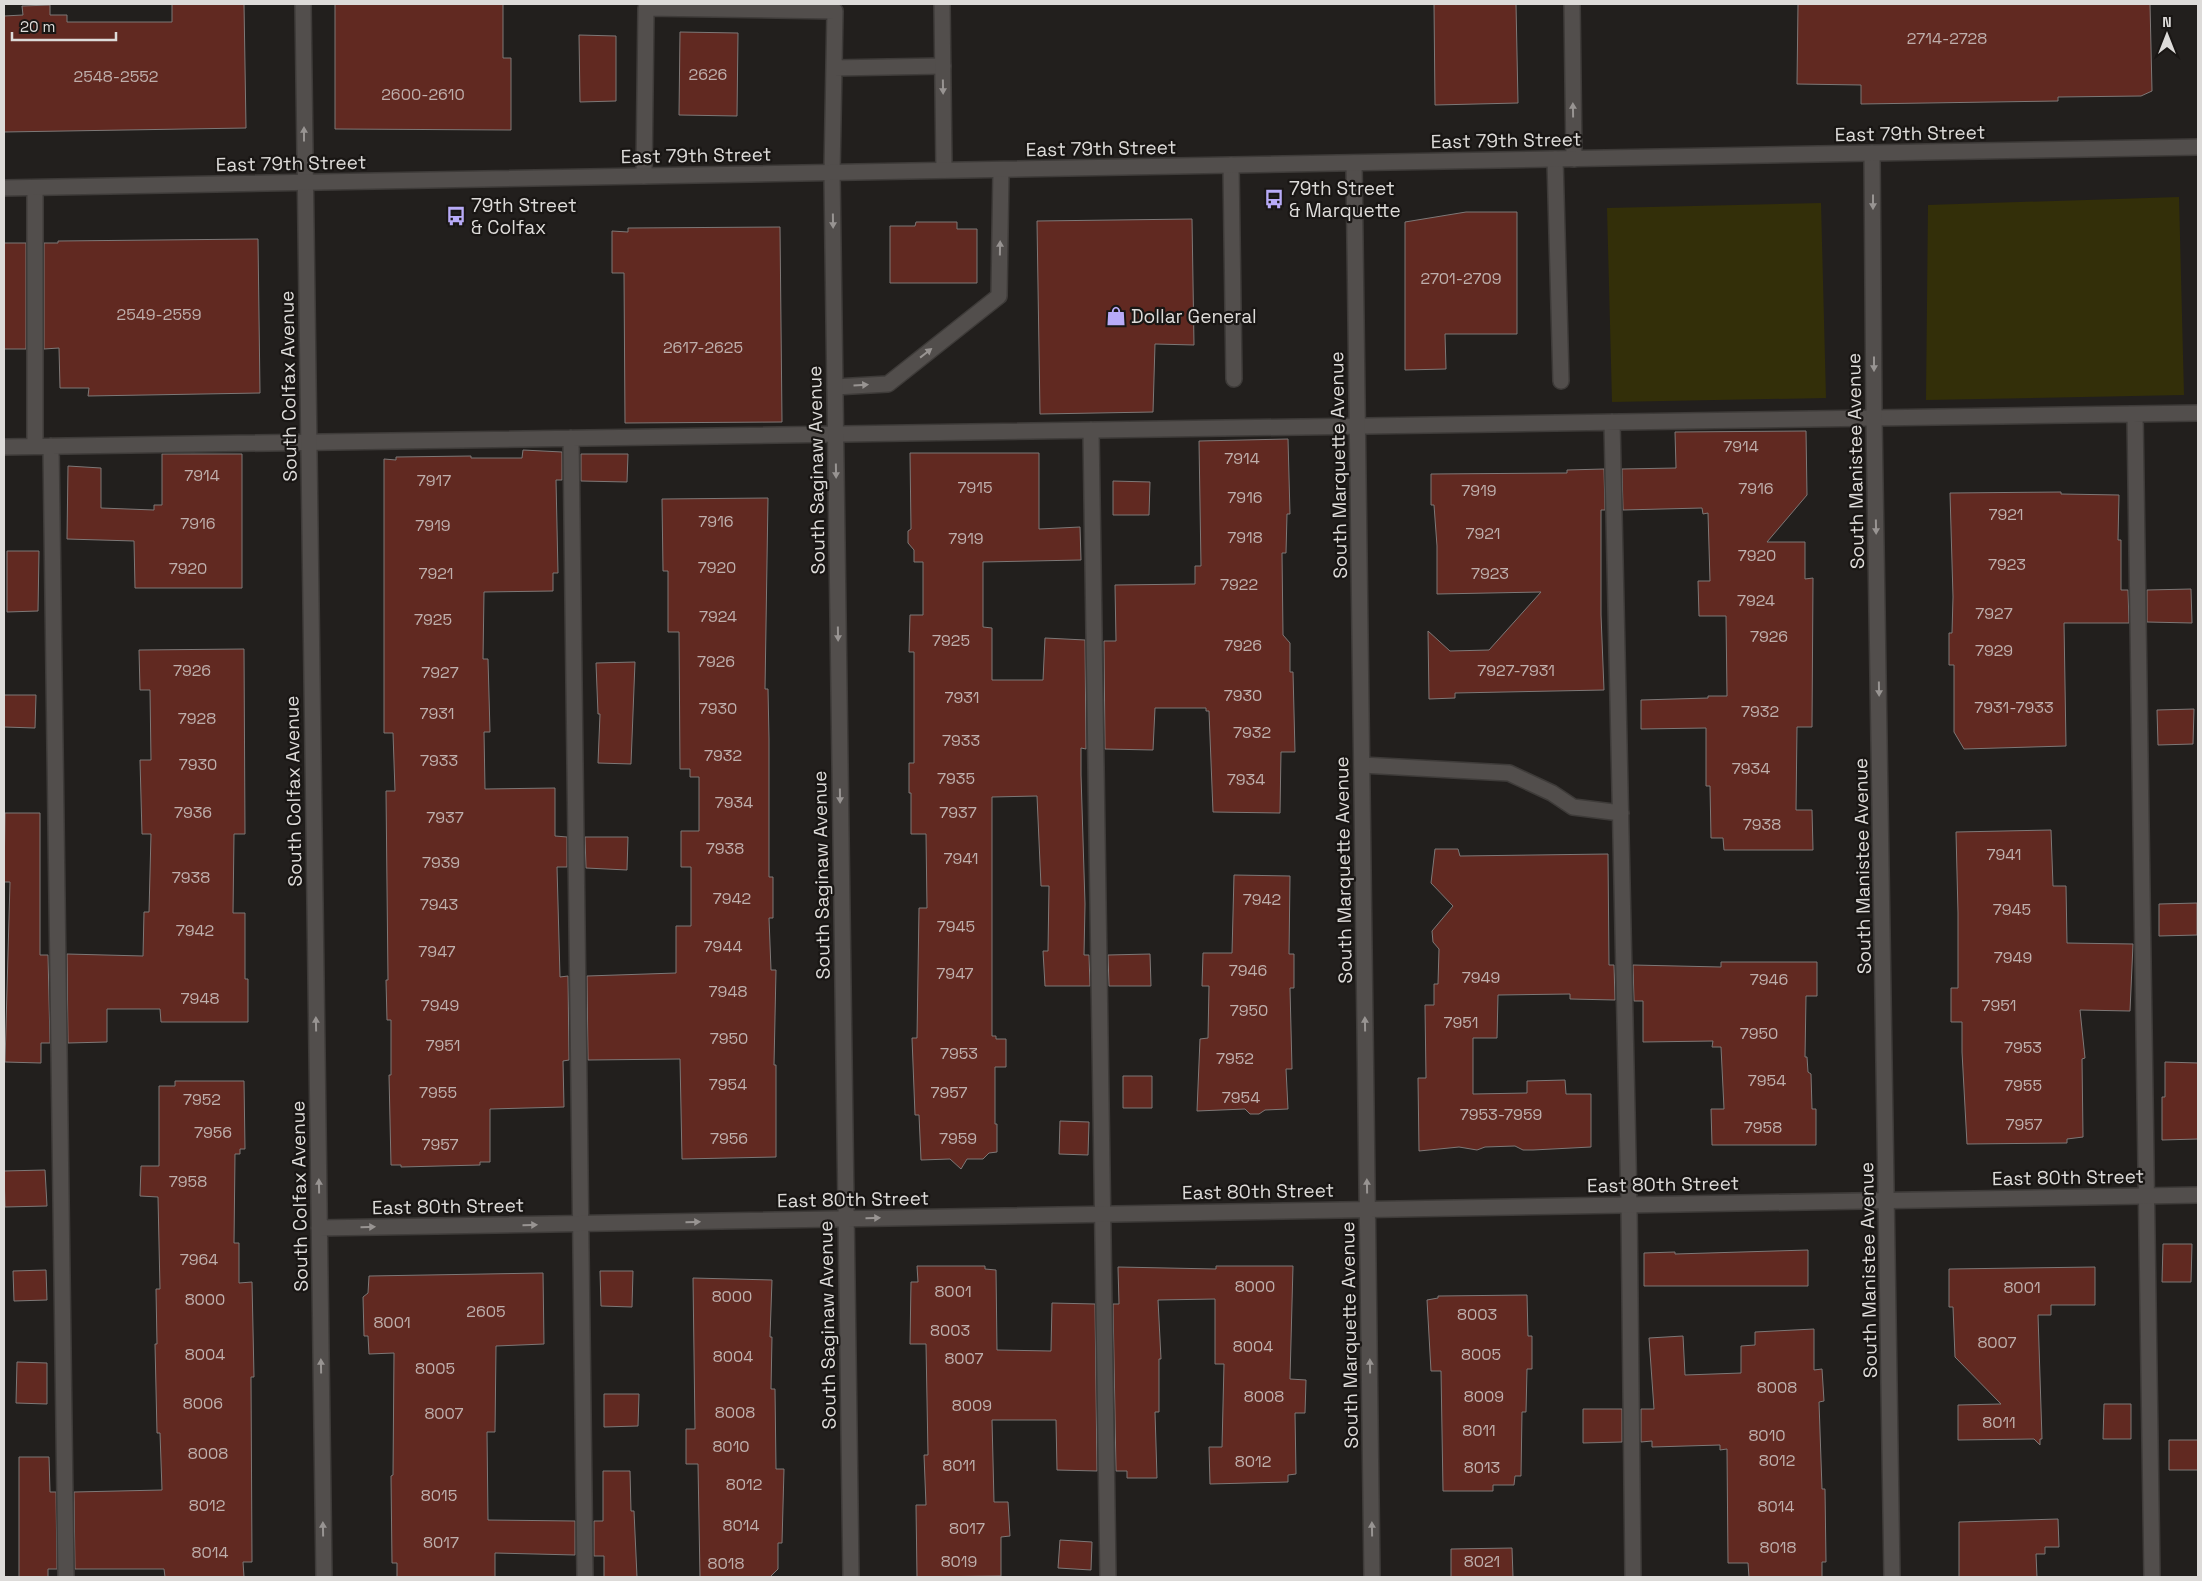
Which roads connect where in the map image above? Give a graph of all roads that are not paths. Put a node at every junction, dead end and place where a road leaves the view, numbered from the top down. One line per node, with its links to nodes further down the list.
1 (303, 4): 16 (street, South Colfax Avenue, one-way to 1)
2 (942, 4): 4 (street)
3 (1572, 4): 9 (street, one-way to 3)
4 (943, 66): 5 (street); 12 (street, one-way to 12)
5 (834, 68): 14 (street, South Saginaw Avenue); 15 (street, South Saginaw Avenue)
6 (2198, 147): 7 (street, East 79th Street)
7 (1872, 153): 9 (street, East 79th Street); 24 (street, South Manistee Avenue, one-way to 24)
8 (1555, 159): 9 (street, East 79th Street); 10 (street, East 79th Street); 20 (street)
9 (1574, 159)
10 (1354, 163): 11 (street, East 79th Street); 26 (street, South Marquette Avenue)
11 (1231, 165): 13 (street, East 79th Street); 19 (street)
12 (944, 170): 13 (street, East 79th Street); 14 (street, East 79th Street)
13 (1001, 170): 21 (street, one-way to 13)
14 (832, 173): 15 (street, East 79th Street); 21 (street, South Saginaw Avenue, one-way to 21)
15 (644, 176): 16 (street, East 79th Street)
16 (305, 182): 18 (street, East 79th Street); 30 (street, South Colfax Avenue)
17 (4, 188): 18 (street, East 79th Street)
18 (34, 188): 31 (street)
19 (1234, 379)
20 (1561, 381)
21 (835, 387): 28 (street, South Saginaw Avenue)
22 (2198, 413): 23 (street)
23 (2135, 414): 24 (street); 37 (street)
24 (1874, 418): 25 (street); 38 (street, South Manistee Avenue, one-way to 38)
25 (1612, 422): 26 (street); 35 (street)
26 (1357, 426): 27 (street); 34 (street, South Marquette Avenue)
27 (1091, 430): 28 (street); 41 (street)
28 (835, 434): 29 (street); 42 (street, South Saginaw Avenue, one-way to 42)
29 (571, 438): 30 (street); 43 (street)
30 (309, 442): 32 (street); 44 (street, South Colfax Avenue, one-way to 30)
31 (35, 446): 32 (street); 33 (street)
32 (51, 446): 45 (street)
33 (4, 447)
34 (1362, 765): 35 (street); 40 (street, South Marquette Avenue, one-way to 34)
35 (1621, 814): 39 (street)
36 (2198, 1195): 37 (street, East 80th Street)
37 (2146, 1196): 38 (street, East 80th Street); 53 (street)
38 (1887, 1200): 39 (street, East 80th Street); 52 (street, South Manistee Avenue)
39 (1629, 1205): 40 (street, East 80th Street); 51 (street)
40 (1368, 1209): 41 (street, East 80th Street); 50 (street, South Marquette Avenue, one-way to 40)
41 (1103, 1214): 42 (street, East 80th Street, one-way to 41); 49 (street)
42 (846, 1219): 43 (street, East 80th Street, one-way to 42); 48 (street, South Saginaw Avenue)
43 (580, 1224): 44 (street, East 80th Street, one-way to 43); 47 (street)
44 (319, 1228): 46 (street, South Colfax Avenue, one-way to 44)
45 (66, 1577)
46 (324, 1577)
47 (585, 1577)
48 (851, 1577)
49 (1108, 1577)
50 (1372, 1577)
51 (1633, 1577)
52 (1892, 1577)
53 (2152, 1577)

